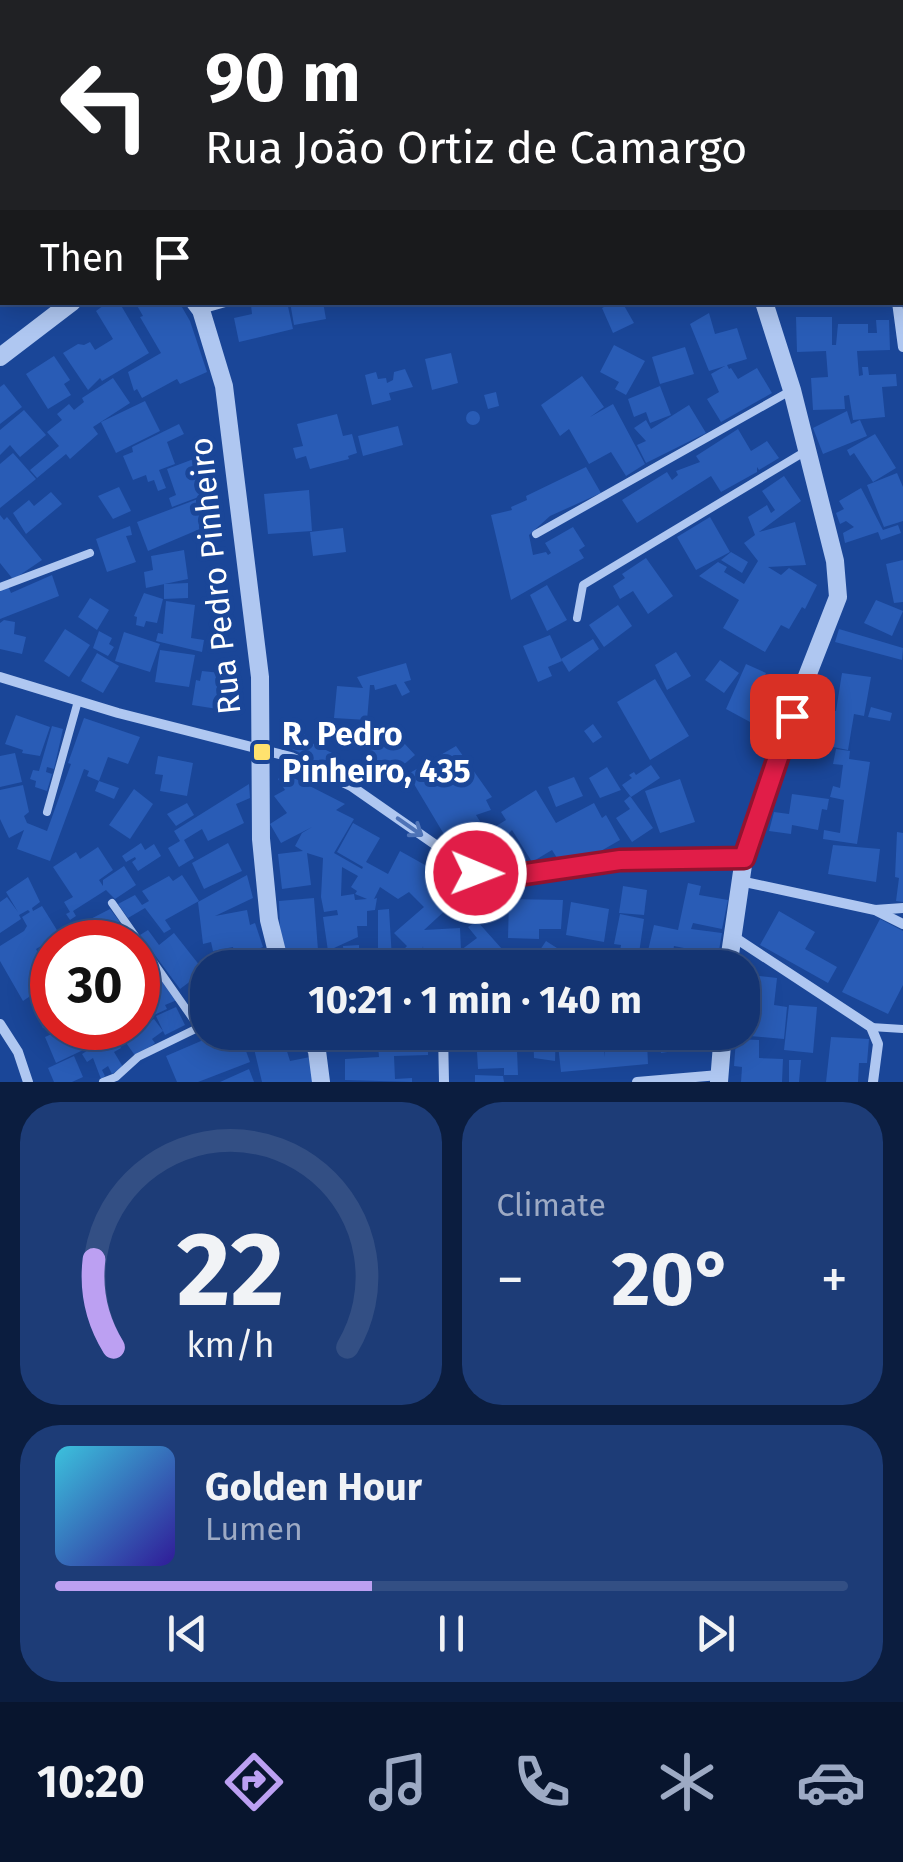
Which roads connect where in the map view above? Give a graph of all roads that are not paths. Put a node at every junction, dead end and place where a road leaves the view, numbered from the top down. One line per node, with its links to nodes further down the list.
1 (68, 305): 6 (street)
2 (765, 305): 7 (street)
3 (897, 305): 5 (street)
4 (198, 306): 15 (street, Rua Pedro Pinheiro)
5 (903, 347)
6 (0, 357)
7 (792, 390): 8 (street); 9 (lane)
8 (806, 451): 12 (lane); 17 (street)
9 (536, 534)
10 (90, 552): 11 (lane)
11 (0, 587)
12 (577, 618)
13 (0, 677): 14 (street)
14 (78, 701): 15 (street); 16 (lane)
15 (262, 752): 17 (street, one-way to 17); 24 (street, Rua Pedro Pinheiro)
16 (47, 812)
17 (744, 858): 18 (street)
18 (740, 880): 21 (street); 23 (street)
19 (112, 903): 26 (lane)
20 (903, 908): 21 (street)
21 (876, 910): 22 (street)
22 (903, 924)
23 (731, 935): 25 (street); 28 (street)
24 (276, 950)
25 (730, 950)
26 (190, 1008)
27 (0, 1024): 35 (street)
28 (870, 1027): 29 (lane); 40 (street)
29 (903, 1028)
30 (190, 1031): 36 (lane)
31 (317, 1050): 37 (street)
32 (443, 1050): 38 (street)
33 (721, 1050): 34 (street)
34 (719, 1078): 39 (street)
35 (28, 1082)
36 (102, 1082)
37 (322, 1082)
38 (444, 1082)
39 (636, 1082)
40 (873, 1082)

